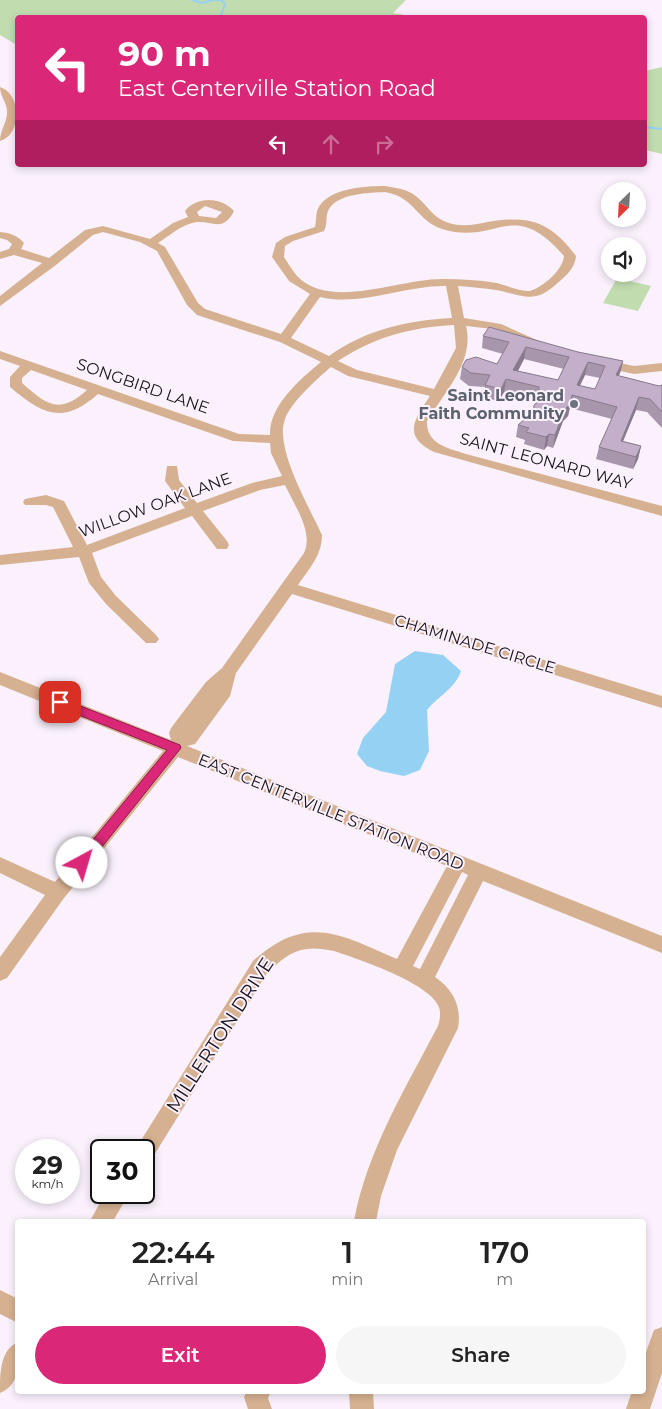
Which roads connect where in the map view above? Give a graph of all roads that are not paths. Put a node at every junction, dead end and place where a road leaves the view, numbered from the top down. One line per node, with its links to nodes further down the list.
1 (0, 90): 2 (street)
2 (0, 138)
3 (194, 218): 5 (street)
4 (0, 235): 6 (street)
5 (151, 243): 8 (street); 13 (street)
6 (14, 251): 7 (street); 8 (street)
7 (0, 256)
8 (52, 263): 11 (street)
9 (452, 283): 10 (street); 10 (street); 12 (street)
10 (317, 293): 13 (street)
11 (0, 302)
12 (459, 321): 14 (street); 16 (street); 21 (street)
13 (284, 339): 16 (street)
14 (555, 350)
15 (0, 356): 18 (street, SONGBIRD LANE)
16 (330, 360): 21 (street); 22 (street)
17 (590, 360): 19 (street)
18 (29, 365): 20 (street, SONGBIRD LANE); 20 (street)
19 (662, 367)
20 (96, 388): 22 (street, SONGBIRD LANE)
21 (437, 394): 27 (street, SAINT LEONARD WAY)
22 (276, 439): 24 (street)
23 (172, 469): 26 (street)
24 (290, 479): 26 (street, WILLOW OAK LANE); 31 (street)
25 (30, 502): 29 (street)
26 (196, 510): 28 (street); 29 (street, WILLOW OAK LANE)
27 (662, 511)
28 (222, 545)
29 (84, 551): 30 (street, WILLOW OAK LANE); 32 (street)
30 (0, 560)
31 (288, 587): 34 (street, CHAMINADE CIRCLE); 35 (street)
32 (152, 640)
33 (0, 678): 35 (street, EAST CENTERVILLE STATION ROAD)
34 (662, 702)
35 (178, 745): 36 (street, EAST CENTERVILLE STATION ROAD); 39 (street)
36 (457, 864): 38 (street, EAST CENTERVILLE STATION ROAD); 41 (street)
37 (0, 865): 39 (street)
38 (478, 873): 40 (street, EAST CENTERVILLE STATION ROAD); 43 (street)
39 (58, 892): 42 (street)
40 (662, 946)
41 (401, 970): 43 (street, MILLERTON DRIVE); 44 (street, MILLERTON DRIVE)
42 (0, 972)
43 (424, 980): 47 (street)
44 (153, 1139)
45 (112, 1204): 46 (street)
46 (102, 1219)
47 (364, 1219)
48 (0, 1301): 49 (street)
49 (15, 1310)
50 (662, 1338): 53 (street)
51 (15, 1358): 52 (street)
52 (0, 1381)
53 (646, 1385)
54 (258, 1394): 57 (street)
55 (361, 1394): 58 (street)
56 (643, 1394): 59 (street)
57 (260, 1409)
58 (362, 1409)
59 (638, 1409)

